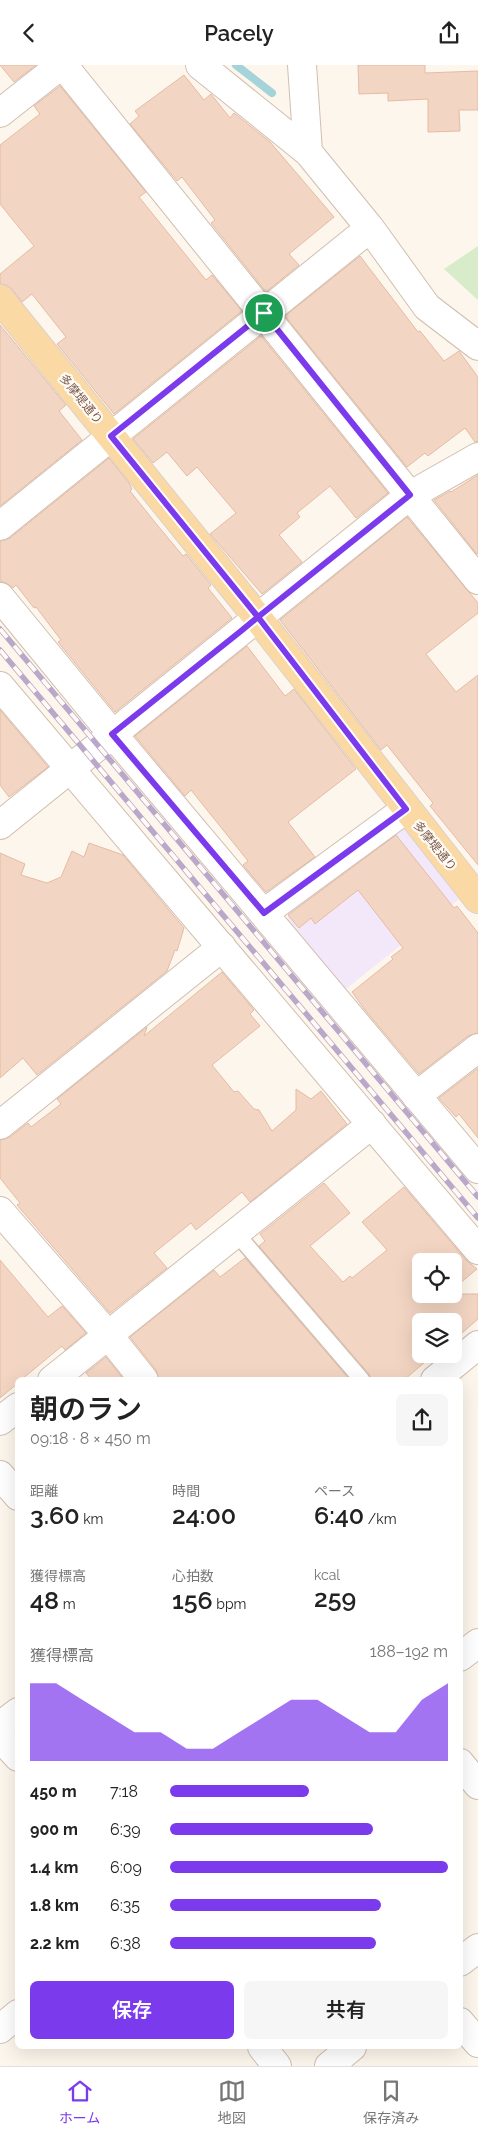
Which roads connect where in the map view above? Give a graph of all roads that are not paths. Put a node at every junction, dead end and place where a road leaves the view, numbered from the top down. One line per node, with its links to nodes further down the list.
1 (62, 65): 4 (street); 8 (street)
2 (200, 65): 5 (street)
3 (302, 65): 5 (street)
4 (0, 113)
5 (308, 152): 6 (street)
6 (370, 228): 8 (street); 9 (street)
7 (0, 299): 10 (main road, 多摩堤通り)
8 (264, 313): 10 (street); 12 (street)
9 (478, 346)
10 (111, 436): 13 (street); 16 (main road, 多摩堤通り)
11 (478, 457): 12 (street)
12 (410, 495): 14 (street); 16 (street)
13 (0, 526)
14 (478, 580)
15 (0, 597): 18 (street)
16 (258, 617): 18 (street); 20 (main road, 多摩堤通り)
17 (0, 686): 19 (street)
18 (112, 734): 19 (street); 23 (street)
19 (72, 769): 21 (street); 24 (street)
20 (406, 809): 22 (main road, 多摩堤通り); 23 (street)
21 (0, 825)
22 (477, 896)
23 (264, 913): 26 (street)
24 (222, 947): 27 (street); 28 (street)
25 (478, 1048): 26 (street)
26 (416, 1096): 29 (street)
27 (372, 1124): 31 (street); 32 (street)
28 (0, 1125)
29 (478, 1169)
30 (0, 1211): 33 (street)
31 (236, 1233): 33 (street); 37 (lane)
32 (478, 1250)
33 (109, 1336): 35 (street); 36 (street)
34 (478, 1345): 38 (street)
35 (56, 1377)
36 (142, 1377)
37 (359, 1377)
38 (439, 1377)
39 (15, 1409): 40 (street)
40 (0, 1421)
41 (0, 1475): 42 (street)
42 (15, 1492)
43 (478, 1643): 44 (street)
44 (463, 1655)
45 (15, 1714): 46 (street)
46 (0, 1726)
47 (0, 1737): 48 (street)
48 (15, 1754)
49 (463, 1767): 50 (street)
50 (478, 1785)
51 (478, 1948): 52 (street)
52 (463, 1960)
53 (15, 2016): 55 (street)
54 (463, 2026): 56 (street)
55 (0, 2029)
56 (478, 2043)
57 (264, 2049): 59 (street)
58 (350, 2049): 60 (street)
59 (277, 2066)
60 (329, 2066)

